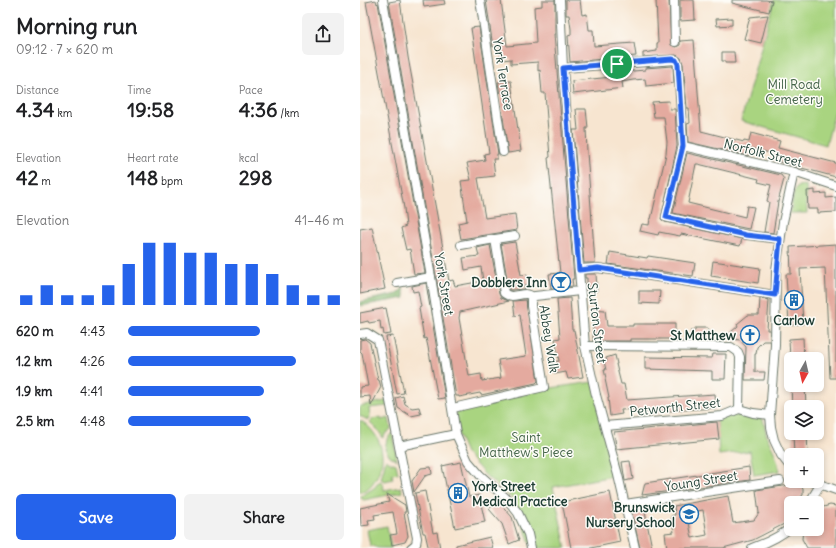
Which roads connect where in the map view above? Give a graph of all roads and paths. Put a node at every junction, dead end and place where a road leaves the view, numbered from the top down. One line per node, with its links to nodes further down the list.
1 (383, 0): 16 (street, York Street)
2 (480, 0): 8 (street, York Terrace)
3 (560, 0): 6 (street, Sturton Street)
4 (674, 0): 5 (street)
5 (675, 42)
6 (563, 68): 7 (street); 15 (street, Sturton Street)
7 (683, 146): 9 (street, Norfolk Street); 12 (street)
8 (503, 152)
9 (794, 172): 10 (street, Norfolk Street); 12 (street)
10 (836, 186)
11 (515, 236): 13 (street)
12 (780, 239): 19 (street)
13 (495, 240): 14 (street); 20 (street)
14 (461, 246)
15 (579, 270): 18 (street, Sturton Street); 19 (street)
16 (431, 278): 17 (street); 23 (street, York Street)
17 (397, 283)
18 (580, 291): 20 (street, Abbey Walk); 22 (street, Sturton Street)
19 (775, 295): 25 (street)
20 (533, 297): 23 (street, Abbey Walk)
21 (360, 334): 28 (street)
22 (585, 346): 24 (street); 26 (street, Sturton Street)
23 (453, 408): 27 (street, York Street)
24 (739, 409): 25 (street, Petworth Street); 26 (street, Petworth Street)
25 (770, 414): 29 (street)
26 (605, 426): 33 (street, Sturton Street)
27 (456, 434): 28 (street); 36 (street, York Street)
28 (399, 446): 35 (street)
29 (784, 459)
30 (780, 481): 33 (street, Young Street)
31 (824, 486): 32 (street)
32 (836, 490)
33 (625, 504): 37 (street, Sturton Street)
34 (784, 532): 38 (street)
35 (411, 548)
36 (531, 548)
37 (635, 548)
38 (752, 548)

